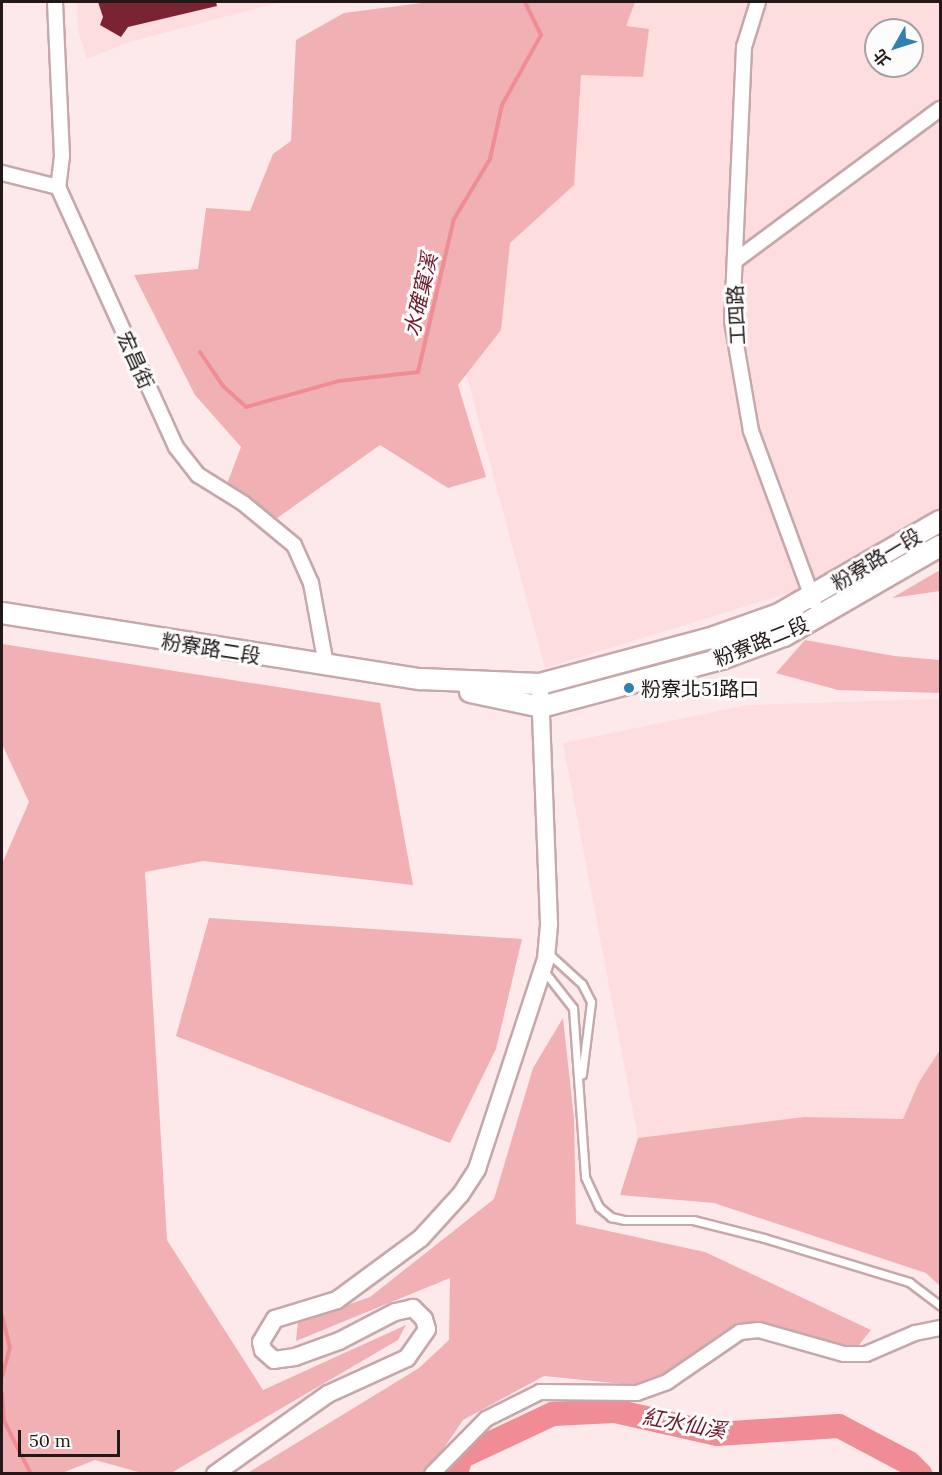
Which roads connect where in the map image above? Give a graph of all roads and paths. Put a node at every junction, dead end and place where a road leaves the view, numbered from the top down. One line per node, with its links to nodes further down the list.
1 (55, 2): 5 (street)
2 (758, 2): 6 (street, 工四路)
3 (940, 109): 6 (street)
4 (2, 173): 5 (street)
5 (58, 187): 12 (street, 宏昌街)
6 (735, 261): 9 (street, 工四路)
7 (940, 521): 9 (main road, 粉寮路一段)
8 (940, 546): 11 (main road, 粉寮路一段)
9 (812, 598): 11 (street, 工四路); 14 (main road, 粉寮路二段)
10 (2, 613): 12 (main road, 粉寮路二段)
11 (822, 616): 15 (main road, 粉寮路二段)
12 (326, 666): 13 (main road, 粉寮路二段)
13 (421, 679): 14 (main road, 粉寮路二段); 15 (main road, 粉寮路二段)
14 (540, 684): 15 (street)
15 (542, 707): 16 (street)
16 (547, 952): 17 (street); 18 (lane)
17 (543, 969): 18 (lane); 21 (street)
18 (580, 1091): 19 (lane)
19 (940, 1305)
20 (940, 1328): 22 (street)
21 (215, 1473)
22 (432, 1473)

